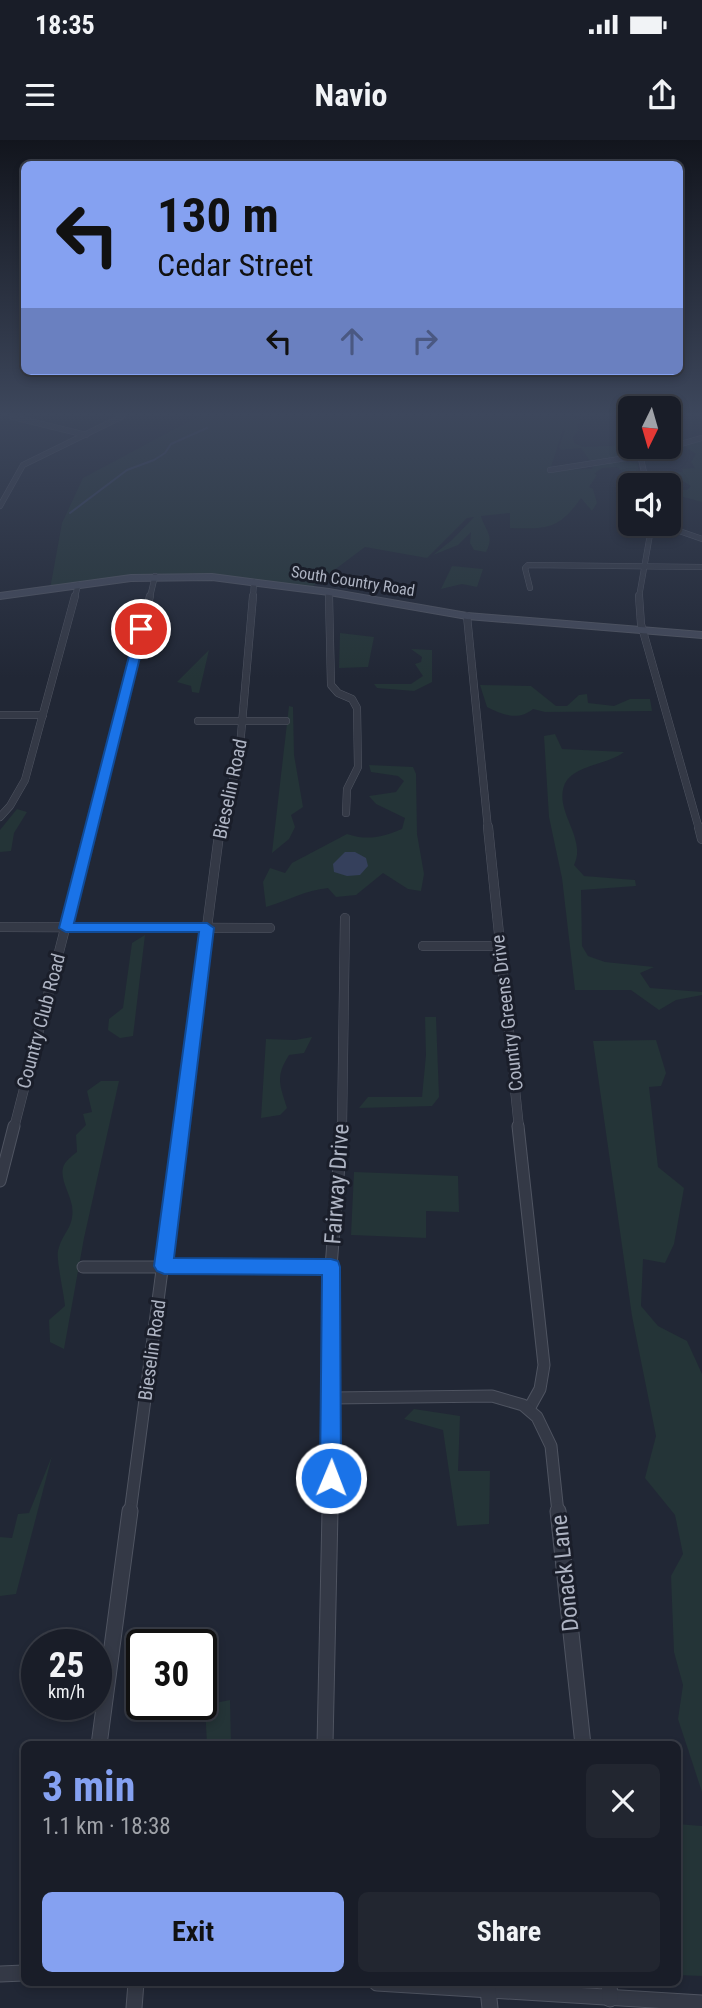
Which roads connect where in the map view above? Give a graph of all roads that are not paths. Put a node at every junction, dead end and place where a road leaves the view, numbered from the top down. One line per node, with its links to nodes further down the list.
1 (681, 532): 3 (street)
2 (651, 536): 4 (street)
3 (702, 539)
4 (645, 566): 5 (street); 9 (street); 13 (street)
5 (702, 567)
6 (155, 576): 7 (main road, South Country Road); 8 (main road, South Country Road); 27 (street, Country Club Road)
7 (254, 582): 10 (main road, South Country Road); 18 (street, Bieselin Road)
8 (78, 585): 11 (main road, South Country Road); 16 (street)
9 (530, 588)
10 (329, 592): 12 (main road, South Country Road); 22 (street)
11 (0, 596)
12 (467, 616): 13 (main road, South Country Road); 31 (street, Country Greens Drive)
13 (643, 631): 14 (main road, South Country Road); 20 (street)
14 (702, 635)
15 (0, 715): 16 (street)
16 (43, 715): 23 (street)
17 (198, 721): 18 (street)
18 (243, 721): 19 (street); 28 (street, Bieselin Road)
19 (286, 721)
20 (691, 800): 21 (street); 24 (street)
21 (702, 801)
22 (346, 813)
23 (0, 817)
24 (702, 839)
25 (345, 918): 35 (street, Fairway Drive)
26 (0, 927): 27 (street)
27 (66, 928): 28 (street); 32 (street, Country Club Road)
28 (207, 928): 29 (street); 34 (street, Bieselin Road)
29 (270, 928)
30 (423, 946): 31 (street)
31 (499, 946): 37 (street, Country Greens Drive)
32 (0, 1181)
33 (83, 1266): 34 (street)
34 (164, 1266): 35 (street); 38 (street, Bieselin Road)
35 (331, 1267): 36 (street, Fairway Drive)
36 (332, 1398): 37 (street); 39 (street, Fairway Drive)
37 (530, 1407): 40 (street, Donack Lane)
38 (100, 1741)
39 (324, 1741)
40 (583, 1741)
41 (21, 1973): 42 (street)
42 (0, 1974)
43 (136, 1986): 48 (street)
44 (425, 1986): 45 (street)
45 (488, 1990): 46 (street); 49 (street)
46 (610, 1991): 47 (street)
47 (702, 2003)
48 (134, 2008)
49 (489, 2008)

